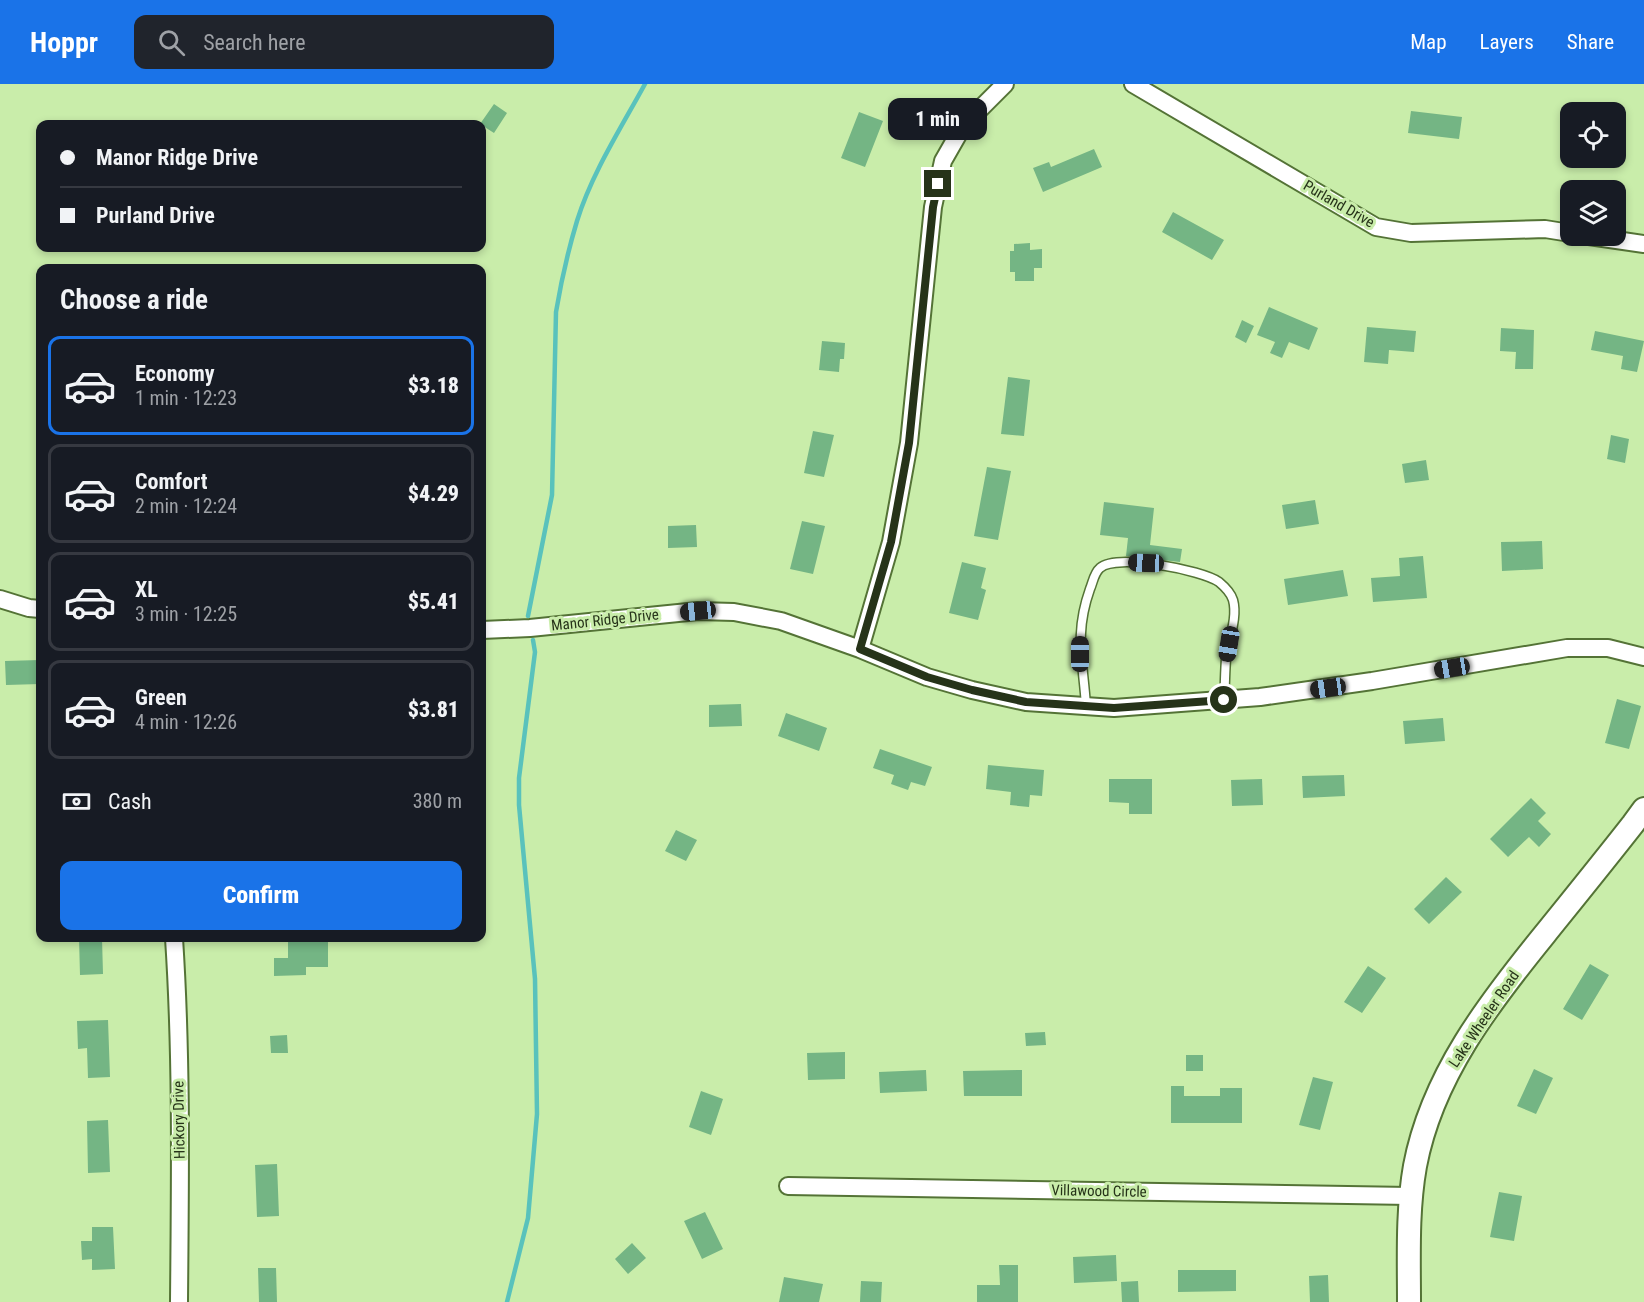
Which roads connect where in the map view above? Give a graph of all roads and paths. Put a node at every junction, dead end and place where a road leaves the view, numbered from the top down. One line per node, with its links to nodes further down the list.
1 (1005, 84): 9 (street)
2 (1132, 84): 3 (street, Purland Drive)
3 (1560, 231)
4 (1626, 241): 5 (street)
5 (1644, 244)
6 (0, 599): 7 (street)
7 (36, 609)
8 (486, 630): 9 (street, Manor Ridge Drive)
9 (860, 649): 12 (street, Manor Ridge Drive)
10 (1644, 657): 11 (street, Manor Ridge Drive)
11 (1224, 700): 12 (street, Manor Ridge Drive); 12 (lane)
12 (1086, 706)
13 (1644, 808): 16 (street, Lake Wheeler Road)
14 (174, 942): 17 (street, Hickory Drive)
15 (788, 1186): 16 (street, Villawood Circle)
16 (1410, 1196): 18 (street, Lake Wheeler Road)
17 (179, 1302)
18 (1409, 1302)

